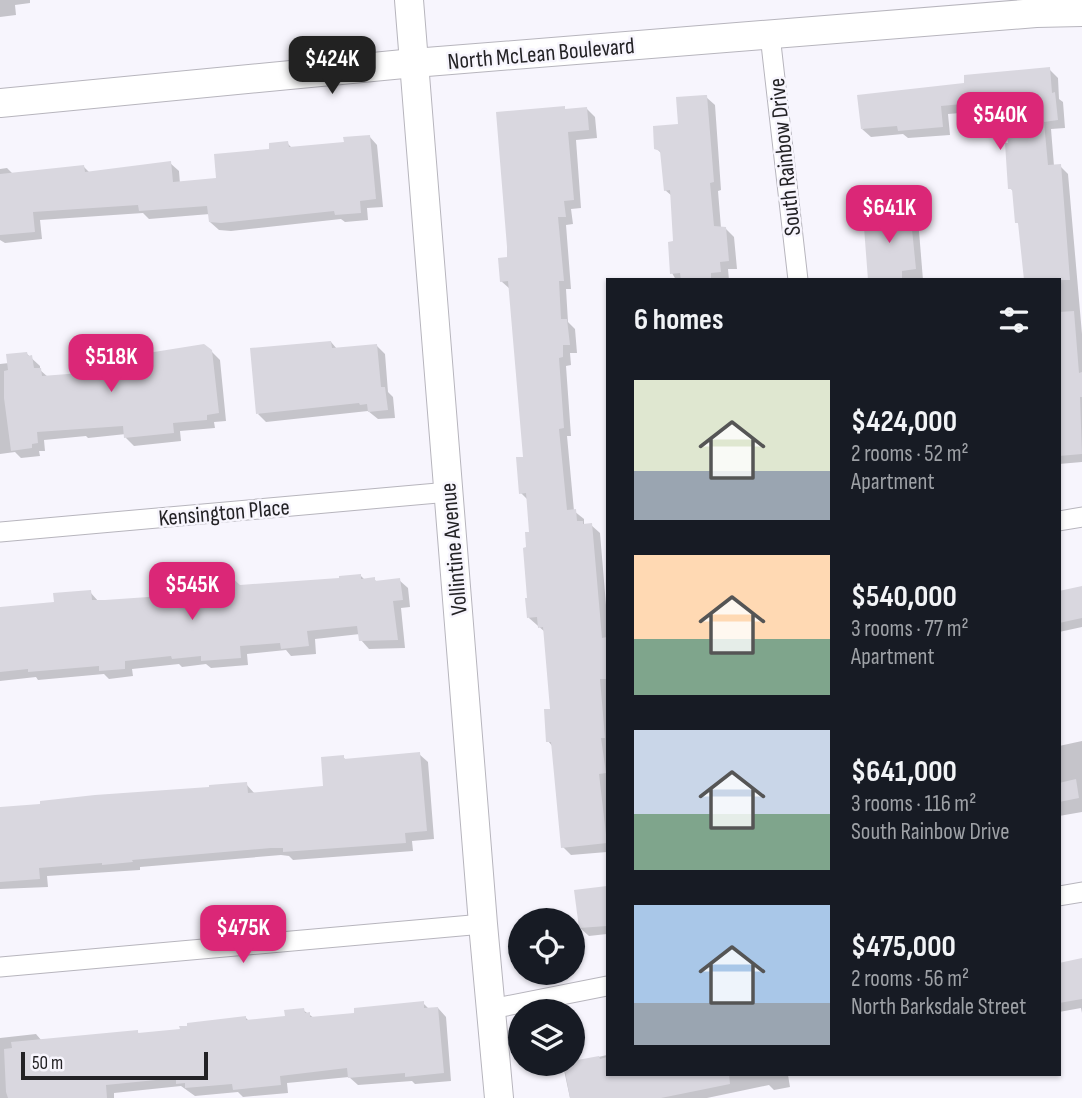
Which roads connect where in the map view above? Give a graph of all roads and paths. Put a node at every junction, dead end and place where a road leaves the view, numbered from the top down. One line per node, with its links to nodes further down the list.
1 (409, 0): 5 (street, Vollintine Avenue)
2 (1037, 7): 3 (street, North McLean Boulevard); 4 (street, North McLean Boulevard)
3 (1082, 12)
4 (770, 35): 5 (street, North McLean Boulevard); 7 (street, South Rainbow Drive)
5 (414, 63): 6 (street, North McLean Boulevard); 8 (street, Vollintine Avenue)
6 (0, 103)
7 (797, 278)
8 (449, 492): 11 (street, Kensington Place); 14 (street, Vollintine Avenue)
9 (1082, 517): 10 (street)
10 (1061, 521)
11 (0, 532)
12 (1082, 892): 13 (street)
13 (1061, 897)
14 (483, 924): 15 (street); 17 (street, Vollintine Avenue)
15 (0, 967)
16 (606, 986): 17 (street)
17 (491, 1009): 18 (street, Vollintine Avenue)
18 (499, 1098)

